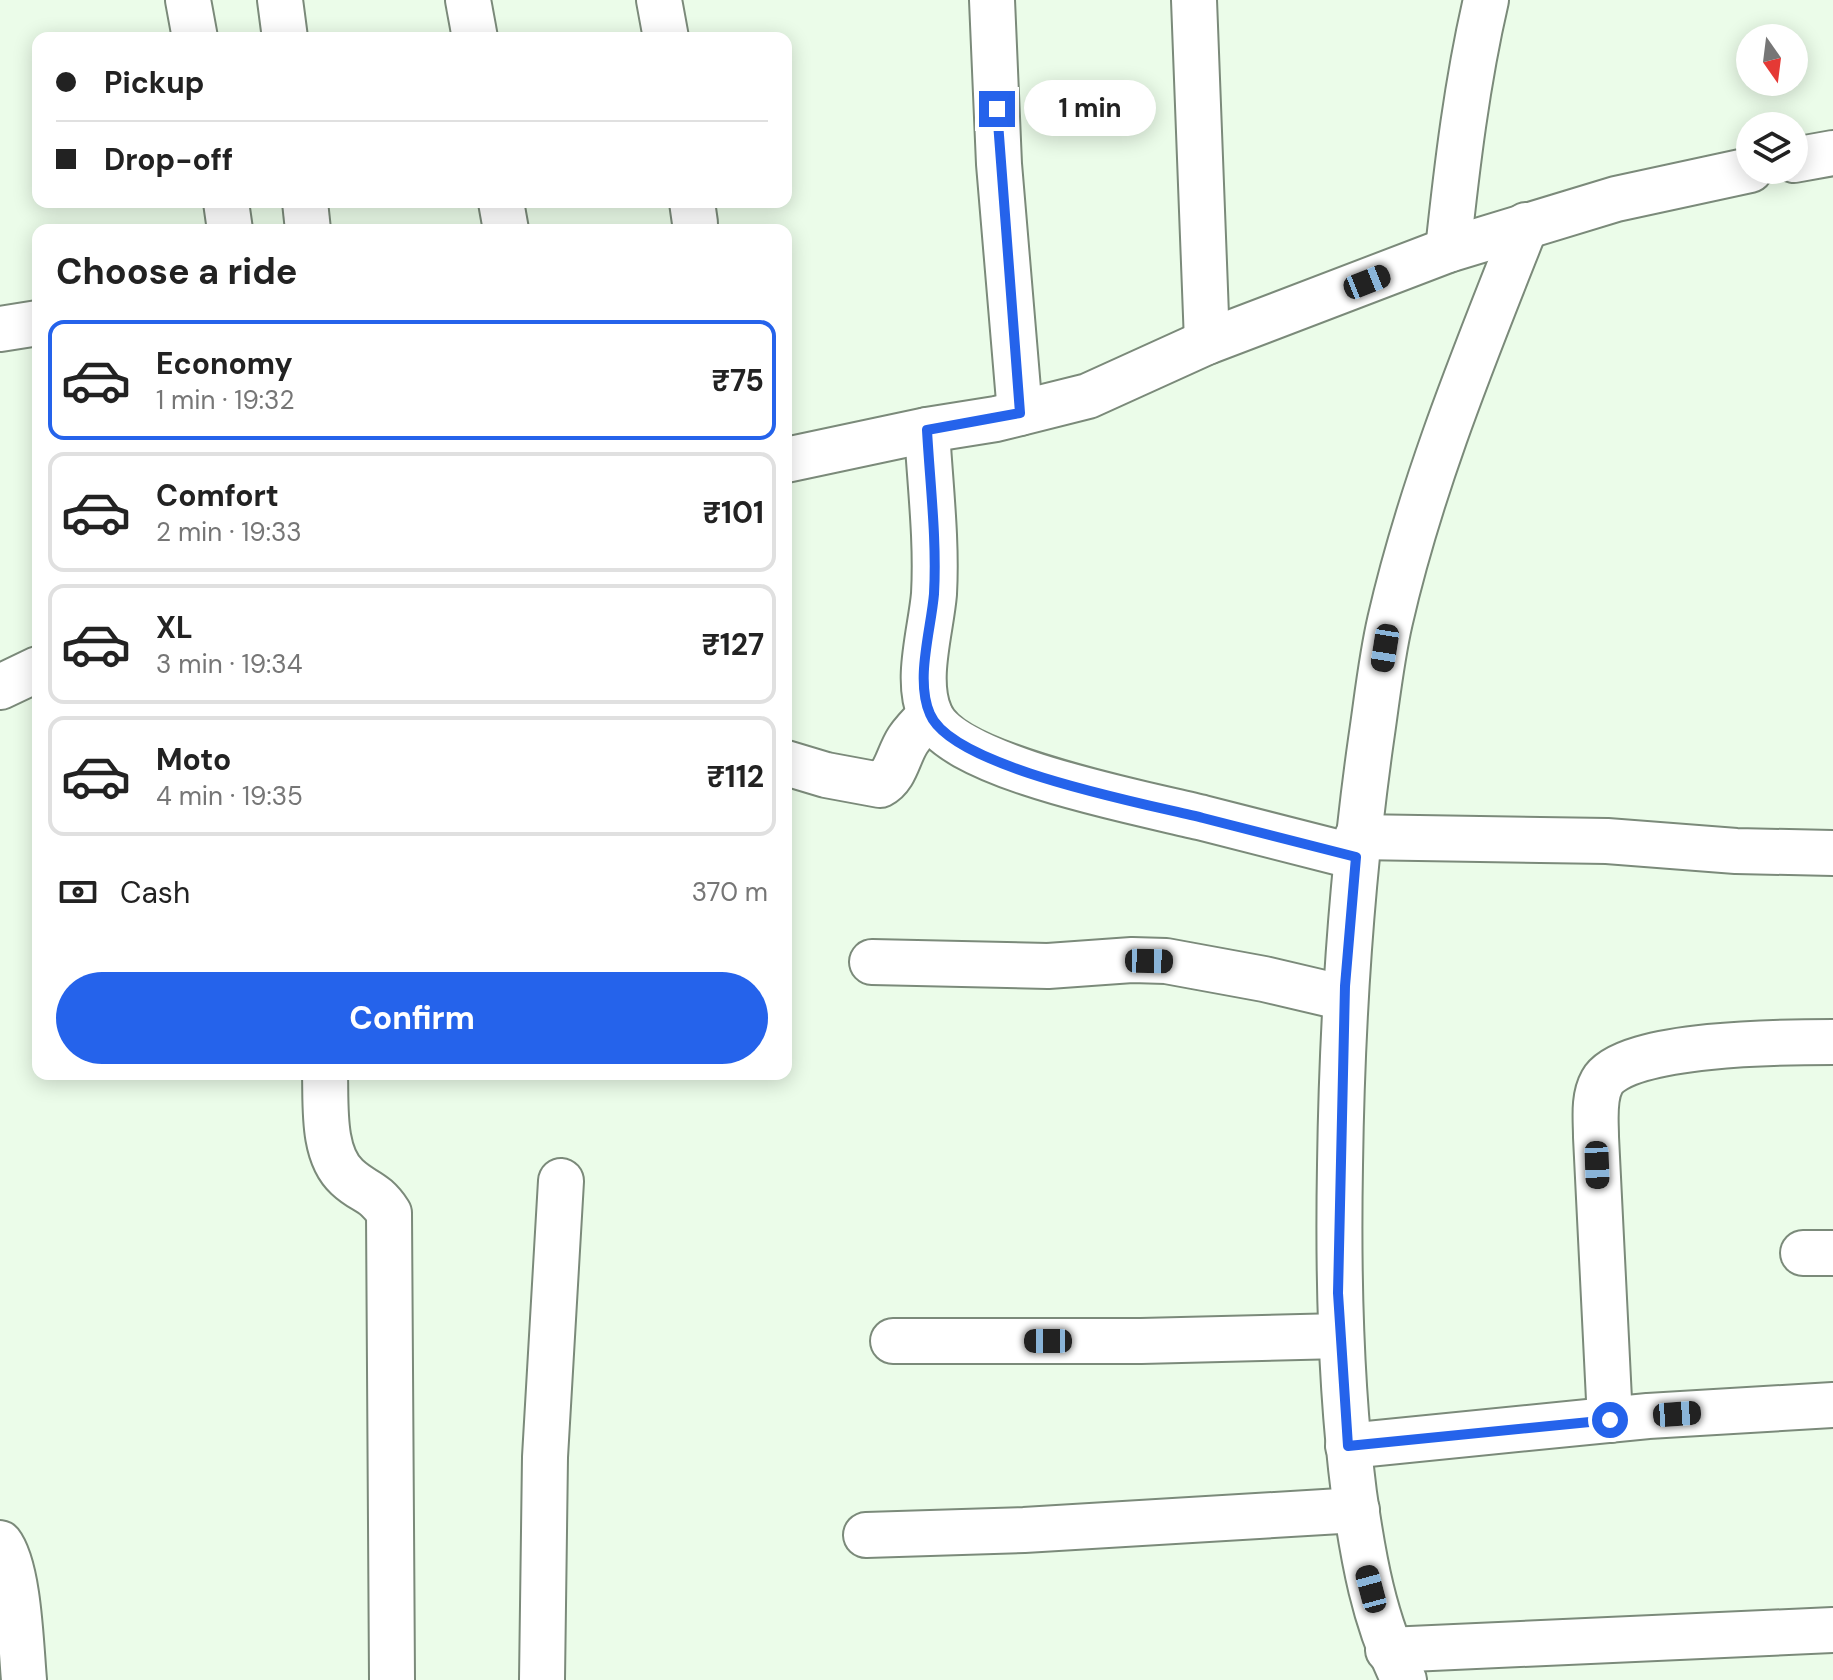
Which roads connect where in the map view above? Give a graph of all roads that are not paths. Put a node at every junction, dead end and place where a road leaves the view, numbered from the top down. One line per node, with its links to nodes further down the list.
1 (188, 0): 8 (street)
2 (280, 0): 9 (street)
3 (468, 0): 10 (street)
4 (659, 0): 11 (street)
5 (992, 0): 20 (street)
6 (1194, 0): 19 (street)
7 (1486, 0): 16 (street)
8 (194, 32)
9 (284, 32)
10 (474, 32)
11 (665, 32)
12 (1833, 153): 13 (street)
13 (1808, 157)
14 (1736, 173): 15 (street)
15 (1526, 225): 16 (street); 27 (street)
16 (1448, 250): 19 (street)
17 (32, 324): 18 (street)
18 (0, 329)
19 (1207, 342): 20 (street)
20 (1020, 413): 21 (street)
21 (927, 430): 22 (street); 25 (street)
22 (792, 459)
23 (32, 672): 24 (street)
24 (0, 687)
25 (930, 715): 26 (street); 27 (street)
26 (792, 765)
27 (1356, 847): 28 (street); 30 (street)
28 (1833, 853)
29 (872, 962): 30 (street)
30 (1345, 998): 34 (street)
31 (1833, 1042): 37 (street)
32 (325, 1080): 45 (street)
33 (561, 1181): 46 (street)
34 (1341, 1336): 35 (street); 38 (street)
35 (893, 1341)
36 (1833, 1405): 37 (street)
37 (1610, 1420): 38 (street)
38 (1348, 1446): 39 (street)
39 (1357, 1510): 40 (street); 43 (street)
40 (866, 1535)
41 (0, 1543): 44 (street)
42 (1833, 1630): 43 (street)
43 (1396, 1665)
44 (24, 1680)
45 (392, 1680)
46 (542, 1680)

